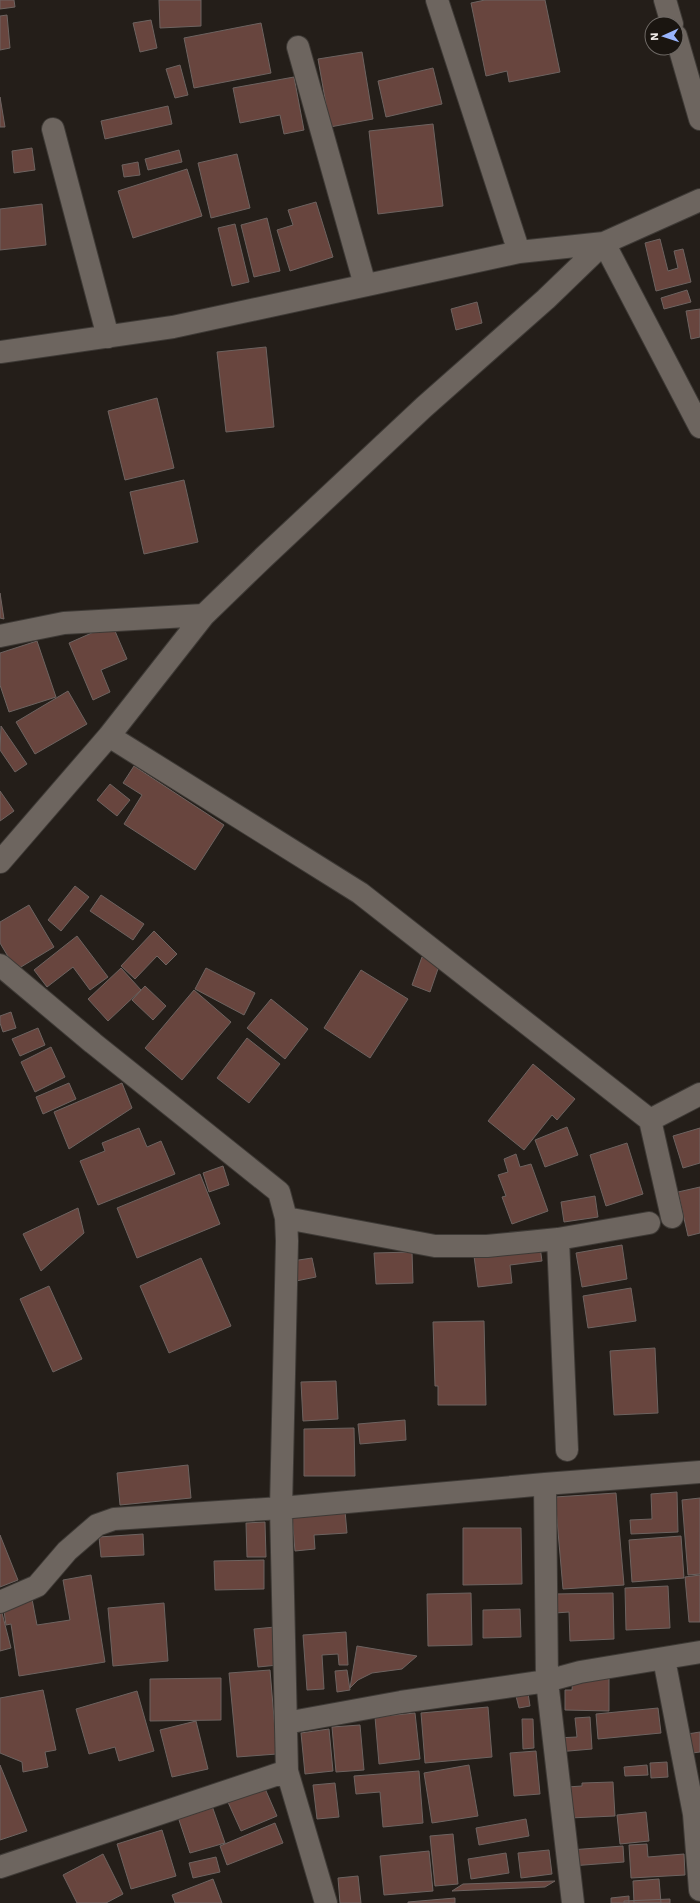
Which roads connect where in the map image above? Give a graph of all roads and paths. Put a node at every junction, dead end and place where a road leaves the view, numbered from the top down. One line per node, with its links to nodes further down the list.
1 (437, 0): 10 (street)
2 (666, 0): 3 (street)
3 (670, 16)
4 (298, 47): 11 (street)
5 (682, 56): 6 (street)
6 (700, 119)
7 (53, 129): 12 (street)
8 (700, 200): 9 (street)
9 (604, 243): 10 (street); 14 (street); 15 (street)
10 (519, 252): 11 (street)
11 (365, 285): 12 (street)
12 (108, 337): 13 (street)
13 (0, 352)
14 (700, 427)
15 (204, 615): 16 (street); 17 (street)
16 (0, 636)
17 (109, 736): 18 (street); 21 (street)
18 (0, 862)
19 (0, 965): 23 (street)
20 (700, 1094): 21 (street)
21 (650, 1120): 22 (street)
22 (672, 1217)
23 (286, 1218): 25 (street); 29 (street)
24 (649, 1223): 25 (street)
25 (558, 1239): 26 (street)
26 (567, 1450)
27 (700, 1472): 28 (street)
28 (546, 1484): 29 (street); 33 (street)
29 (281, 1508): 30 (street); 34 (street)
30 (0, 1602)
31 (700, 1652): 32 (street)
32 (664, 1659): 33 (street); 36 (street)
33 (547, 1681): 34 (street); 40 (street)
34 (286, 1724): 35 (street)
35 (287, 1771): 37 (street); 39 (street)
36 (699, 1859): 38 (street)
37 (0, 1867)
38 (700, 1890)
39 (326, 1903)
40 (573, 1903)

